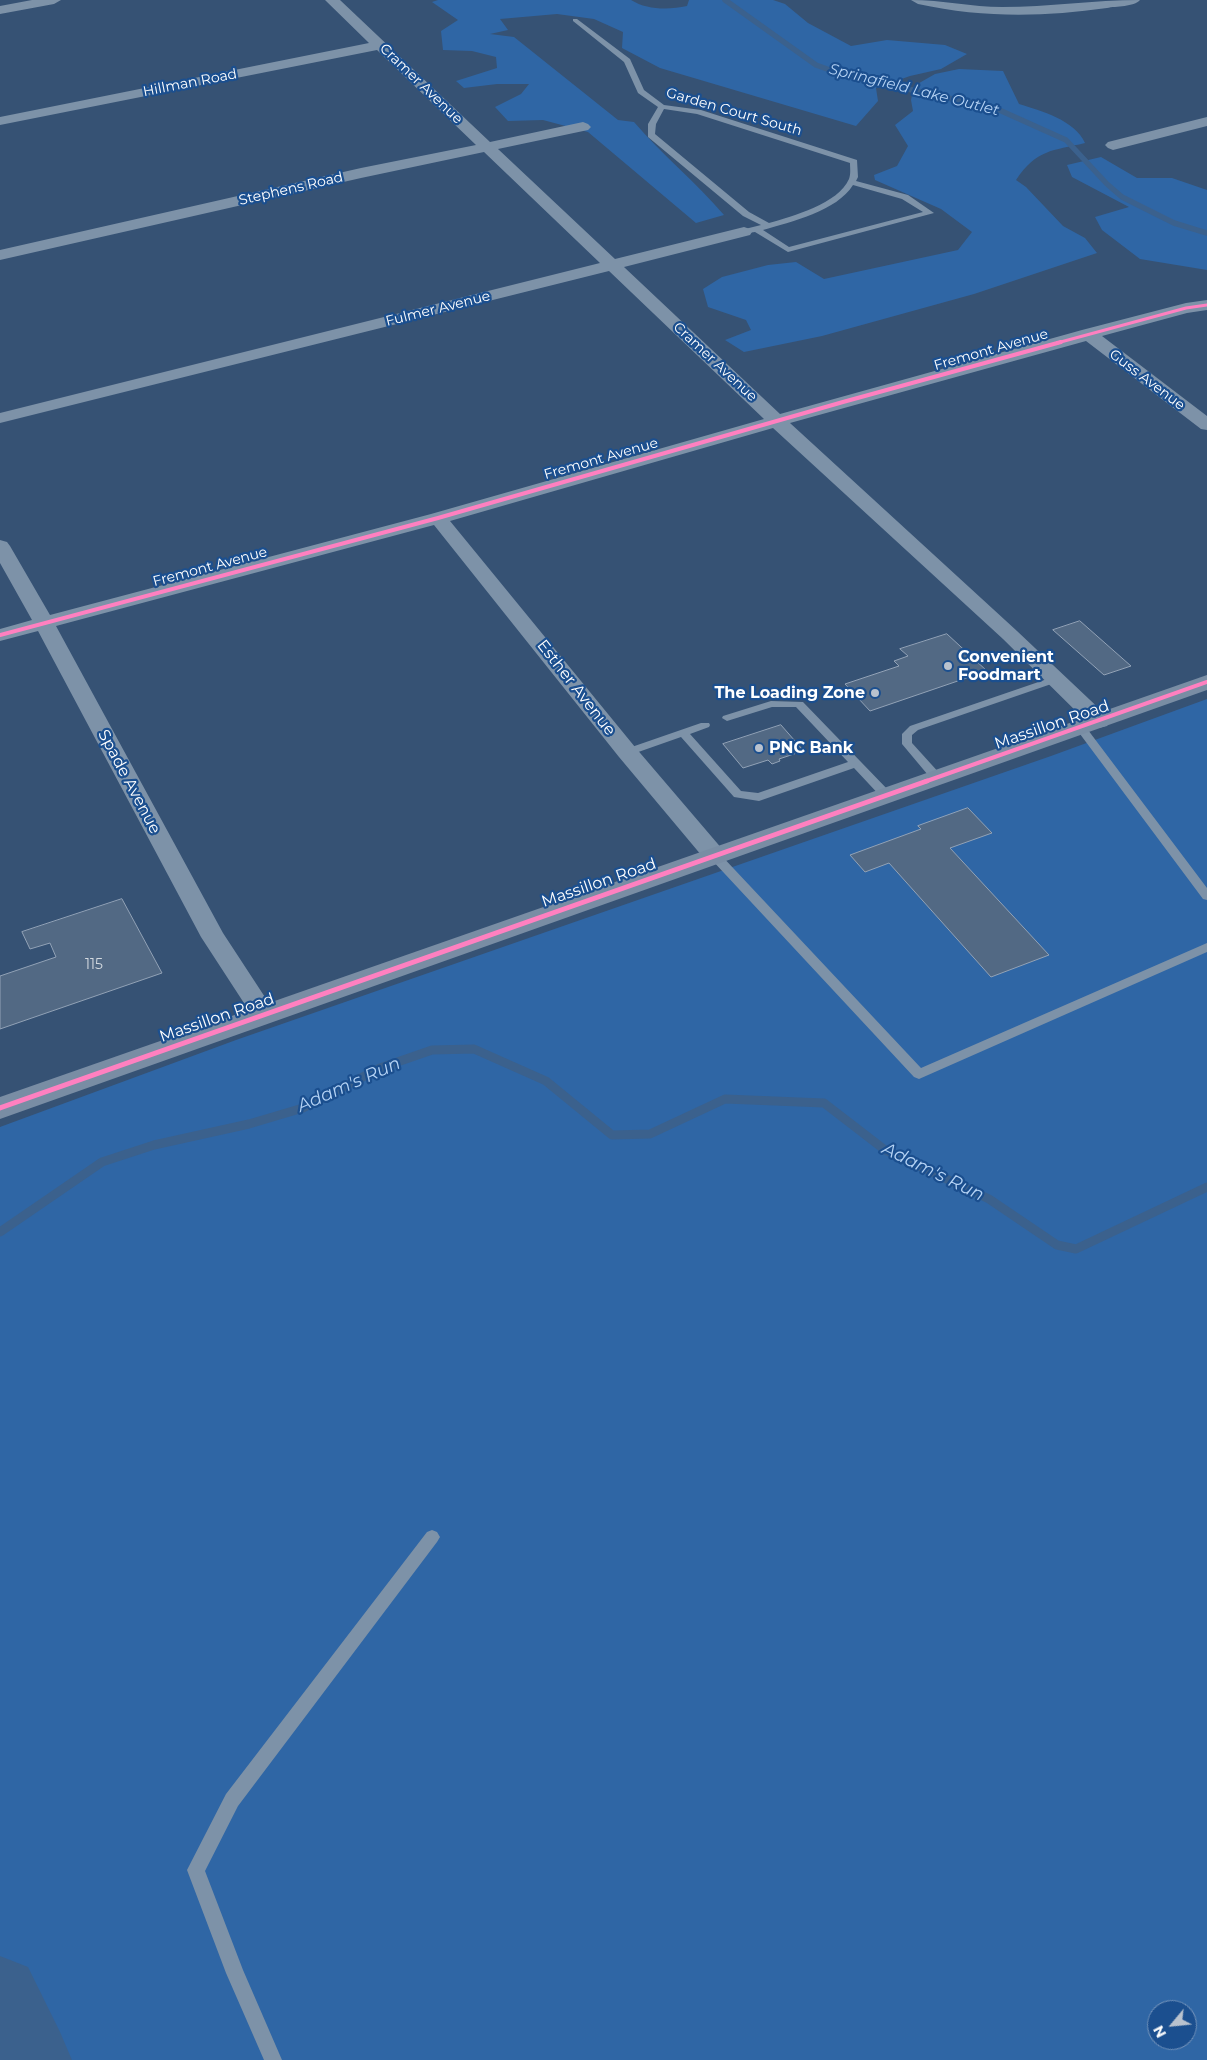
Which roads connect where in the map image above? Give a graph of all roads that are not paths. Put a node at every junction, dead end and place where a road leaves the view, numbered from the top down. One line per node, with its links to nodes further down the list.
1 (54, 0): 5 (street)
2 (332, 0): 7 (street, Cramer Avenue)
3 (918, 0): 4 (street)
4 (1133, 0)
5 (0, 10)
6 (575, 20): 8 (lane, Garden Court South)
7 (380, 45): 9 (street, Hillman Road); 13 (street, Cramer Avenue)
8 (662, 108): 14 (lane, Garden Court South); 16 (lane)
9 (0, 121)
10 (1207, 121): 12 (street)
11 (583, 127): 13 (street, Stephens Road)
12 (1112, 144)
13 (487, 147): 18 (street, Stephens Road); 19 (street, Cramer Avenue)
14 (856, 169): 15 (lane, Fulmer Avenue)
15 (851, 182): 16 (lane, Fulmer Avenue); 17 (lane)
16 (768, 226): 17 (lane, Fulmer Avenue)
17 (751, 231): 19 (street, Fulmer Avenue)
18 (0, 255)
19 (613, 266): 22 (street, Fulmer Avenue); 23 (street, Cramer Avenue)
20 (1207, 305): 21 (street, Fremont Avenue)
21 (1088, 334): 23 (street, Fremont Avenue); 24 (street, Guss Avenue)
22 (0, 418)
23 (778, 422): 25 (street, Fremont Avenue); 29 (street, Cramer Avenue)
24 (1207, 425)
25 (438, 518): 27 (street, Fremont Avenue); 35 (street, Esther Avenue)
26 (0, 546): 27 (street, Spade Avenue)
27 (44, 622): 28 (street, Fremont Avenue); 42 (street, Spade Avenue)
28 (0, 635)
29 (1056, 679): 33 (street, Cramer Avenue); 37 (lane)
30 (1207, 682): 33 (street, Massillon Road)
31 (727, 718): 36 (lane)
32 (706, 725): 34 (lane)
33 (1090, 725): 37 (street, Massillon Road); 40 (lane)
34 (683, 733): 35 (lane); 36 (lane)
35 (627, 752): 39 (street, Esther Avenue)
36 (856, 763): 38 (lane)
37 (937, 778): 38 (street, Massillon Road)
38 (887, 796): 39 (street, Massillon Road)
39 (715, 856): 41 (lane); 42 (street, Massillon Road)
40 (1207, 896)
41 (1207, 947)
42 (264, 1014): 43 (street, Massillon Road)
43 (0, 1108)
44 (432, 1537): 45 (lane)
45 (273, 2060)

